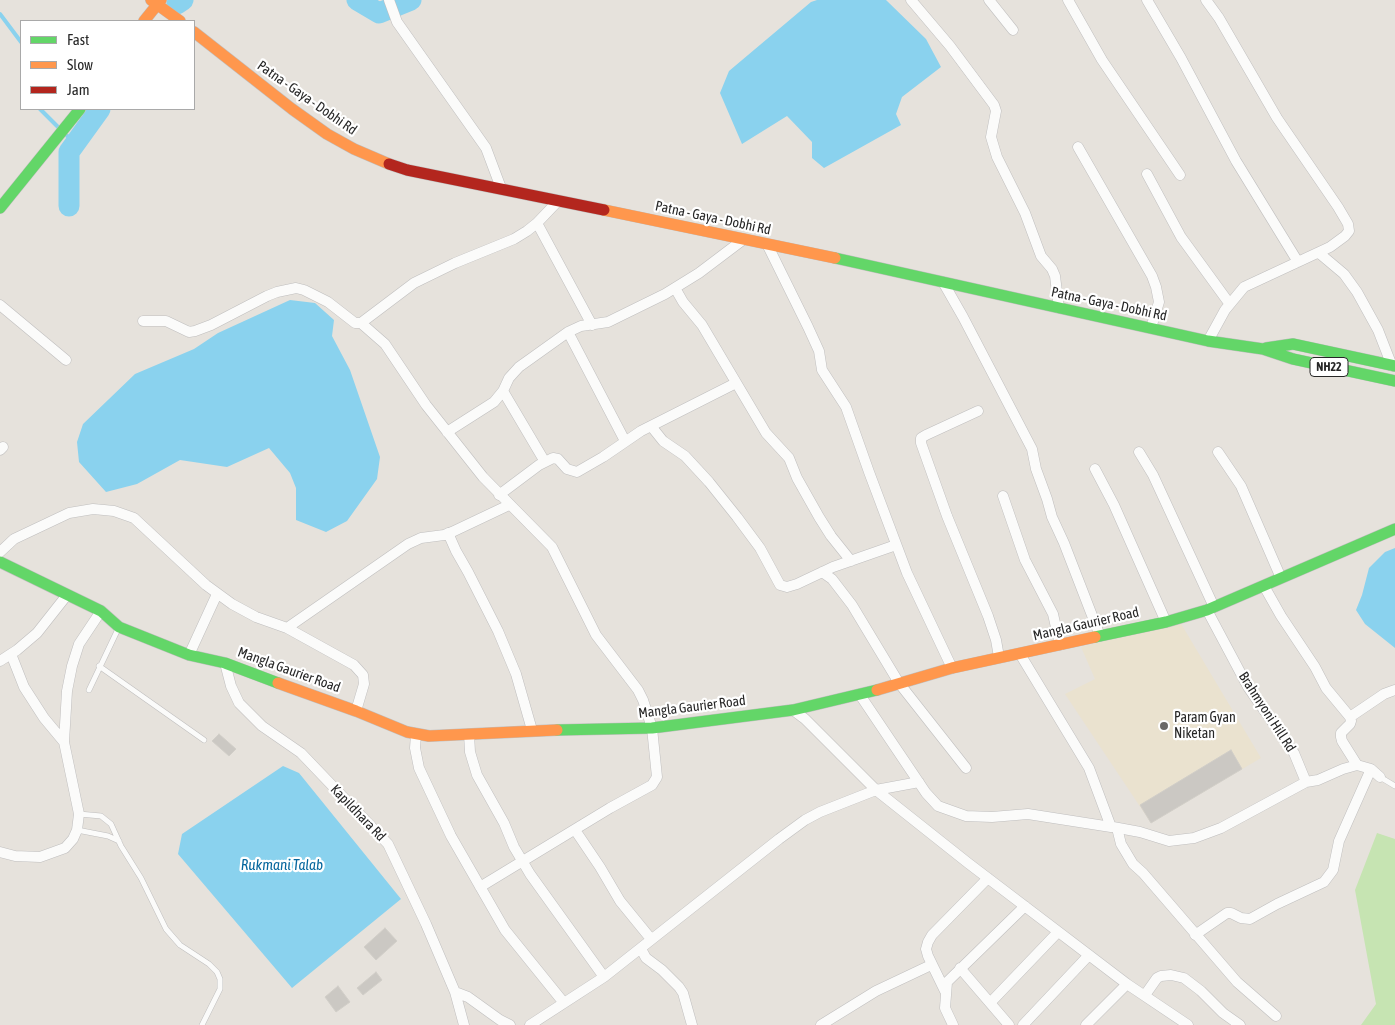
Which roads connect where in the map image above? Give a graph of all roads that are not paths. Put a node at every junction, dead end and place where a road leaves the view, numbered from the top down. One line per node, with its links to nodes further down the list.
1 (911, 0): 28 (street)
2 (989, 0): 10 (street)
3 (1068, 0): 15 (street)
4 (1147, 0): 23 (street)
5 (1206, 0): 22 (street)
6 (156, 1): 8 (street); 9 (street)
7 (390, 2): 16 (street)
8 (145, 20)
9 (179, 20)
10 (1013, 30)
11 (195, 33): 16 (street, Patna - Gaya - Dobhi Rd)
12 (79, 110): 18 (street)
13 (1078, 147): 32 (street)
14 (1147, 174): 26 (street)
15 (1180, 175)
16 (501, 188): 17 (street, Patna - Gaya - Dobhi Rd)
17 (558, 200): 19 (street); 20 (street, Patna - Gaya - Dobhi Rd)
18 (0, 208)
19 (537, 223): 30 (street); 31 (street)
20 (744, 239): 21 (street, Patna - Gaya - Dobhi Rd); 25 (street)
21 (767, 244): 24 (street, Patna - Gaya - Dobhi Rd); 54 (street)
22 (1319, 253): 23 (street); 37 (street)
23 (1298, 262): 26 (street)
24 (943, 282): 28 (street, Patna - Gaya - Dobhi Rd); 68 (street)
25 (675, 288): 31 (street); 39 (street)
26 (1230, 303): 34 (street)
27 (0, 305): 36 (street)
28 (1058, 308): 32 (street, Patna - Gaya - Dobhi Rd)
29 (143, 321): 30 (street)
30 (361, 323): 43 (street)
31 (592, 325): 33 (street)
32 (1151, 328): 34 (street, Patna - Gaya - Dobhi Rd)
33 (568, 332): 40 (street); 44 (street)
34 (1208, 341): 35 (street, Patna - Gaya - Dobhi Rd)
35 (1263, 349): 37 (street, Patna - Gaya - Dobhi Rd / NH22); 38 (street, Patna - Gaya - Dobhi Rd / NH22)
36 (66, 360)
37 (1393, 366)
38 (1395, 381)
39 (736, 382): 42 (street); 56 (street)
40 (503, 391): 43 (street); 47 (street)
41 (978, 411): 73 (street)
42 (651, 426): 44 (street); 58 (street)
43 (447, 432): 49 (street)
44 (626, 441): 47 (street)
45 (1139, 452): 63 (street, Brahmyoni Hill Rd)
46 (1218, 452): 59 (street)
47 (545, 462): 49 (street)
48 (1095, 469): 65 (street)
49 (499, 495): 51 (street)
50 (1003, 496): 69 (street)
51 (509, 505): 53 (street); 85 (street)
52 (1395, 529): 59 (street, Mangla Gaurier Road)
53 (448, 533): 67 (street); 86 (street)
54 (896, 545): 56 (street); 77 (street)
55 (0, 552): 61 (street)
56 (851, 561): 58 (street)
57 (0, 562): 62 (street, Mangla Gaurier Road)
58 (822, 572): 78 (street)
59 (1281, 578): 60 (street, Mangla Gaurier Road)
60 (1264, 586): 63 (street, Mangla Gaurier Road); 84 (street)
61 (217, 594): 67 (street); 72 (street)
62 (67, 595): 64 (street, Mangla Gaurier Road); 70 (street)
63 (1210, 609): 65 (street, Mangla Gaurier Road); 96 (street, Brahmyoni Hill Rd)
64 (101, 611): 66 (street, Mangla Gaurier Road); 90 (street)
65 (1166, 622): 68 (street, Mangla Gaurier Road)
66 (120, 627): 72 (street, Mangla Gaurier Road); 76 (lane)
67 (286, 628): 83 (street)
68 (1100, 636): 69 (street, Mangla Gaurier Road)
69 (1060, 645): 71 (street, Mangla Gaurier Road)
70 (12, 654): 74 (street); 90 (street)
71 (1020, 654): 73 (street, Mangla Gaurier Road); 100 (street)
72 (189, 655): 75 (street, Mangla Gaurier Road)
73 (999, 658): 77 (street, Mangla Gaurier Road)
74 (0, 661)
75 (224, 663): 83 (street, Mangla Gaurier Road); 119 (street, Kapildhara Rd)
76 (99, 666): 79 (lane); 89 (lane)
77 (952, 668): 78 (street, Mangla Gaurier Road)
78 (899, 683): 81 (street, Mangla Gaurier Road); 92 (street)
79 (89, 690)
80 (1395, 690): 84 (street)
81 (860, 695): 82 (street, Mangla Gaurier Road); 95 (street)
82 (793, 710): 85 (street, Mangla Gaurier Road); 98 (street)
83 (356, 711): 87 (street, Mangla Gaurier Road)
84 (1350, 717): 91 (street)
85 (652, 728): 86 (street, Mangla Gaurier Road); 102 (street)
86 (532, 730): 88 (street, Mangla Gaurier Road)
87 (416, 734): 88 (street, Mangla Gaurier Road); 107 (street)
88 (469, 734): 105 (street)
89 (204, 740)
90 (64, 742): 99 (street)
91 (1357, 765): 93 (street); 96 (street)
92 (966, 768)
93 (1371, 769): 94 (street); 110 (street)
94 (1380, 777): 97 (lane)
95 (919, 782): 98 (street); 100 (street)
96 (1306, 782): 100 (street)
97 (1395, 786)
98 (876, 790): 106 (street); 111 (street)
99 (79, 814): 101 (street); 103 (lane)
100 (1114, 828): 110 (street)
101 (78, 830): 103 (lane); 104 (street)
102 (575, 830): 105 (street); 111 (street)
103 (119, 842): 125 (lane)
104 (0, 852)
105 (522, 860): 107 (street); 116 (street)
106 (988, 878): 108 (street); 114 (street)
107 (480, 887): 121 (street)
108 (1024, 906): 109 (street); 115 (street)
109 (1058, 932): 113 (street); 122 (street)
110 (1195, 935): 123 (street)
111 (651, 939): 112 (street)
112 (641, 949): 116 (street); 129 (street)
113 (1089, 955): 117 (street); 133 (street)
114 (931, 964): 118 (street); 130 (street)
115 (960, 968): 118 (street); 122 (street)
116 (604, 977): 121 (street)
117 (1127, 984): 120 (street); 124 (street)
118 (945, 991): 131 (street)
119 (455, 992): 126 (street, Kapildhara Rd); 127 (street)
120 (1145, 995): 134 (street); 135 (street)
121 (564, 1003): 128 (street)
122 (990, 1003): 132 (street)
123 (1276, 1016)
124 (1092, 1023)
125 (202, 1025)
126 (463, 1025)
127 (510, 1025)
128 (530, 1025)
129 (692, 1025)
130 (821, 1025)
131 (953, 1025)
132 (1009, 1025)
133 (1023, 1025)
134 (1188, 1025)
135 (1240, 1025)

